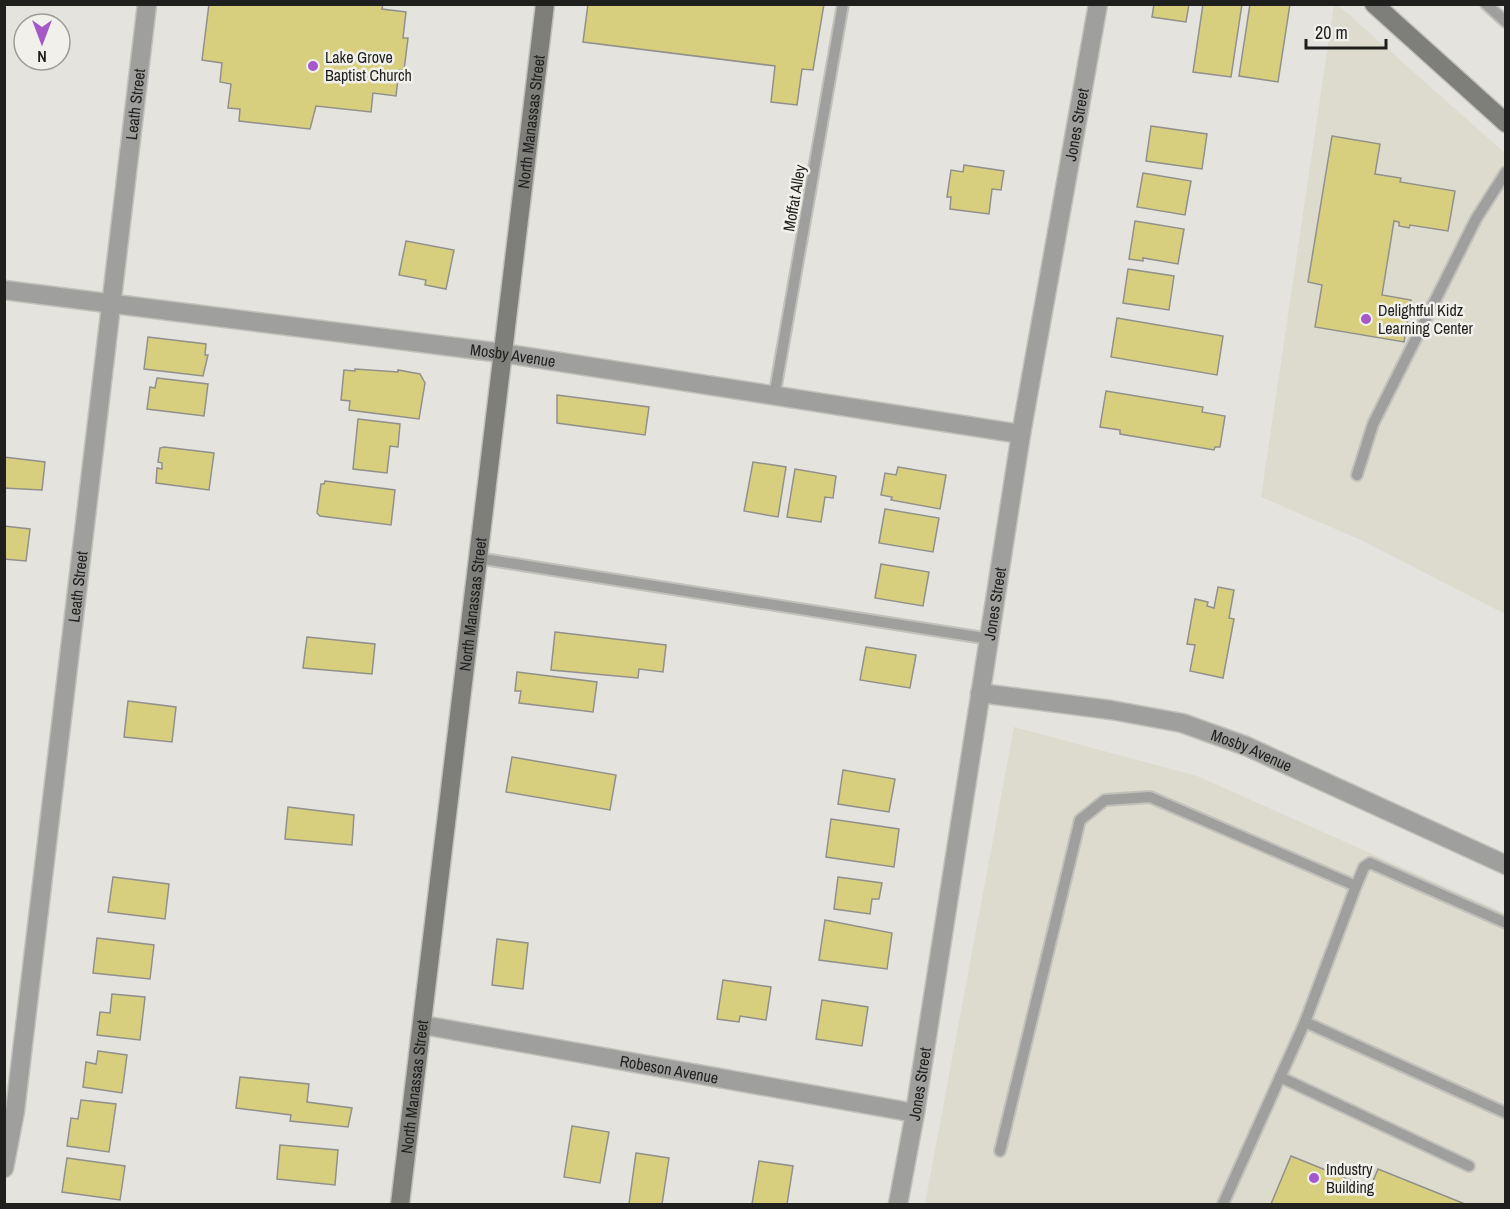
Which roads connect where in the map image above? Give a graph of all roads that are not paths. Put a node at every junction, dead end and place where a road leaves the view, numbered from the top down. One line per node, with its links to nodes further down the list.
1 (147, 4): 11 (street, Leath Street)
2 (545, 4): 12 (street, North Manassas Street)
3 (843, 4): 13 (lane, Moffat Alley)
4 (1098, 4): 14 (street, Jones Street)
5 (1374, 4): 8 (street)
6 (1487, 5): 7 (lane)
7 (1506, 22)
8 (1506, 123)
9 (1506, 172): 15 (lane)
10 (4, 290): 11 (street, Mosby Avenue)
11 (112, 303): 12 (street, Mosby Avenue); 29 (street, Leath Street)
12 (501, 353): 13 (street, Mosby Avenue); 16 (street, North Manassas Street)
13 (774, 397): 14 (street, Mosby Avenue)
14 (1021, 434): 17 (street, Jones Street)
15 (1357, 475)
16 (477, 558): 17 (lane); 23 (street, North Manassas Street)
17 (990, 639): 18 (street, Jones Street)
18 (980, 693): 19 (street, Mosby Avenue); 25 (street, Jones Street)
19 (1506, 865)
20 (1356, 886): 21 (lane); 22 (lane); 27 (lane)
21 (1506, 923)
22 (1305, 1022): 24 (lane); 26 (lane)
23 (423, 1025): 25 (street, Robeson Avenue); 30 (street, North Manassas Street)
24 (1280, 1077): 28 (lane); 32 (lane)
25 (915, 1113): 31 (street, Jones Street)
26 (1506, 1113)
27 (1000, 1151)
28 (1469, 1166)
29 (4, 1168)
30 (400, 1204)
31 (898, 1204)
32 (1223, 1204)

